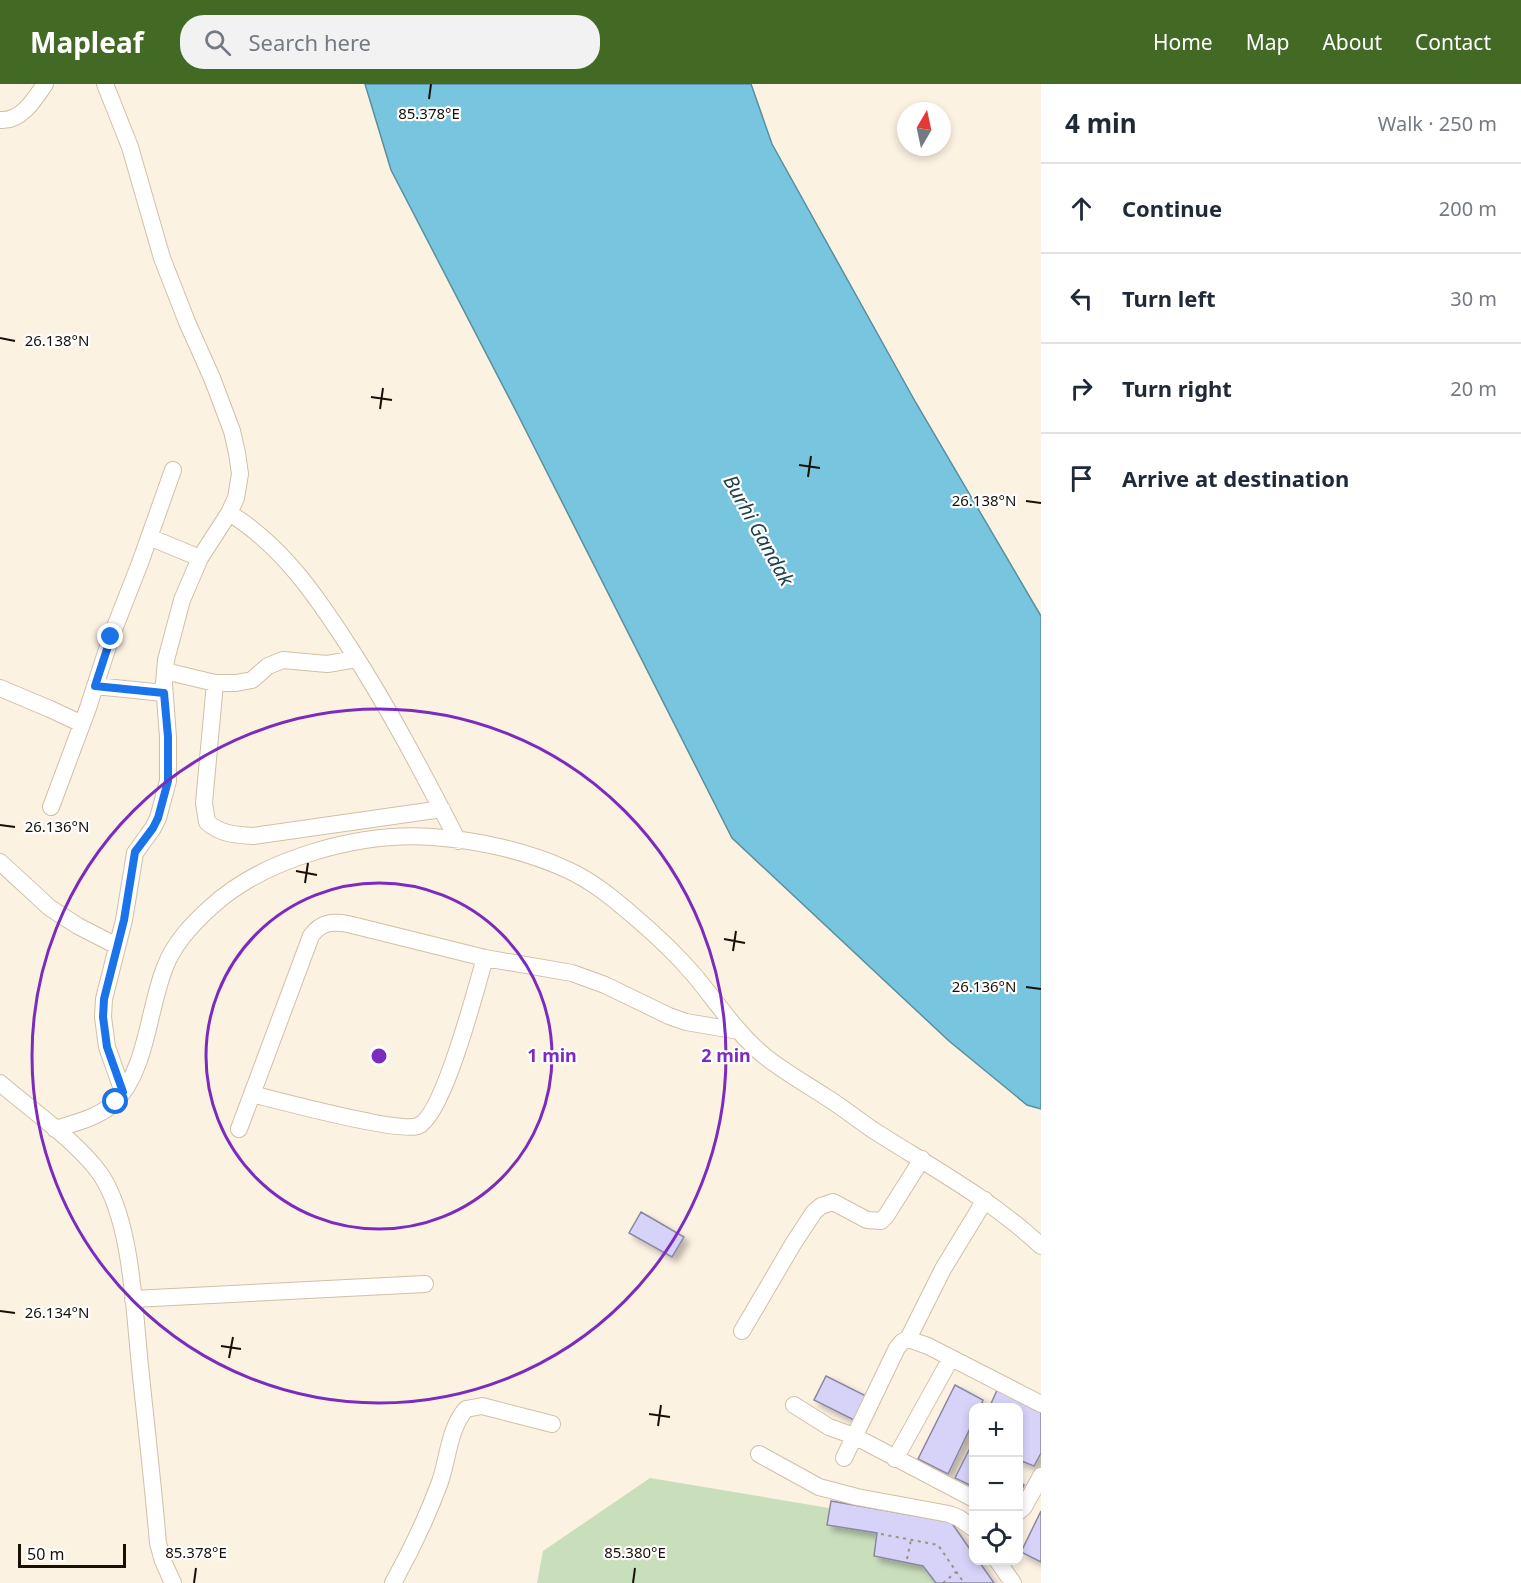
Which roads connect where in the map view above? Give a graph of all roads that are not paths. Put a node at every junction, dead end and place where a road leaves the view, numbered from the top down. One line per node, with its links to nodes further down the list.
1 (45, 84): 3 (street)
2 (105, 84): 5 (street)
3 (0, 120)
4 (173, 470): 6 (street)
5 (229, 513): 7 (street); 8 (street)
6 (149, 537): 7 (street); 11 (street)
7 (200, 558): 9 (street)
8 (357, 659): 10 (street); 16 (street)
9 (165, 671): 10 (street); 13 (street)
10 (215, 684): 16 (street)
11 (95, 686): 13 (street); 14 (street)
12 (0, 688): 14 (street)
13 (164, 693): 19 (street)
14 (82, 724): 15 (street)
15 (51, 807)
16 (442, 809): 17 (street)
17 (458, 841): 21 (street); 23 (street)
18 (0, 862): 19 (street)
19 (117, 946): 23 (street)
20 (485, 958): 21 (street); 24 (street); 24 (street)
21 (739, 1031): 27 (street)
22 (0, 1083): 26 (street)
23 (123, 1092): 26 (street)
24 (252, 1094): 25 (street)
25 (239, 1129)
26 (55, 1130): 31 (street)
27 (922, 1160): 28 (street); 32 (street)
28 (984, 1200): 29 (street); 33 (street)
29 (1041, 1246)
30 (426, 1284): 31 (street)
31 (133, 1299): 47 (street)
32 (742, 1331)
33 (908, 1339): 34 (street); 38 (street)
34 (951, 1358): 35 (street); 41 (street)
35 (1041, 1404)
36 (794, 1405): 38 (street)
37 (552, 1424): 48 (street)
38 (854, 1436): 40 (street); 41 (street)
39 (759, 1454): 45 (street)
40 (844, 1458)
41 (895, 1459): 43 (street)
42 (1041, 1476): 44 (street)
43 (969, 1496)
44 (1019, 1511)
45 (969, 1525)
46 (1000, 1565): 49 (street)
47 (173, 1583)
48 (393, 1583)
49 (1012, 1583)

